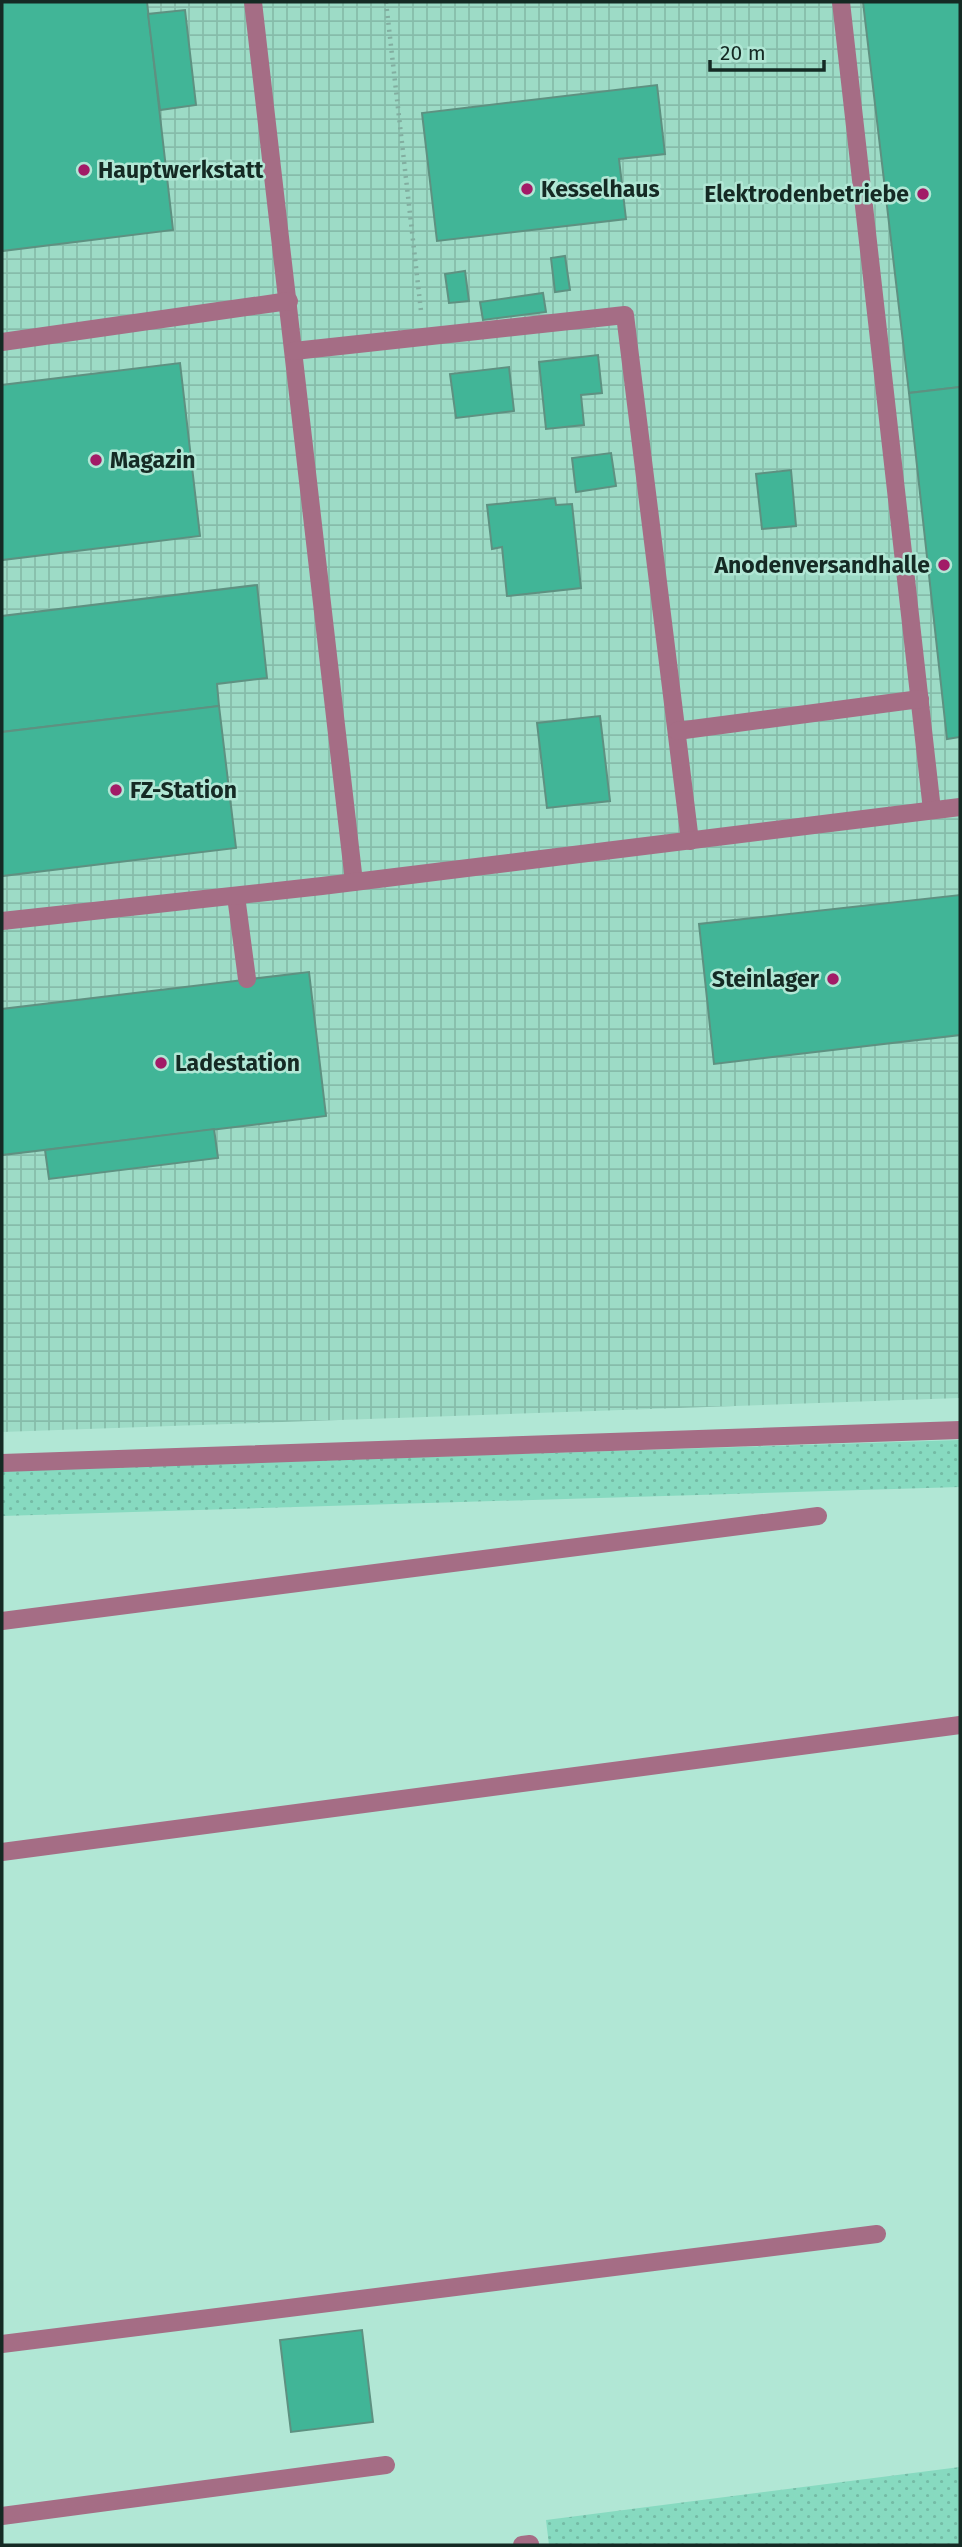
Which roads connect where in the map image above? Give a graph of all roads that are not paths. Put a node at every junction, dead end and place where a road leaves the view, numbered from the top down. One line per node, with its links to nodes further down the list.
1 (253, 2): 3 (lane)
2 (841, 2): 6 (lane)
3 (289, 302): 4 (lane); 5 (lane)
4 (2, 342)
5 (294, 351): 7 (lane); 11 (lane)
6 (919, 699): 7 (lane); 9 (lane)
7 (677, 732): 10 (lane)
8 (960, 807): 9 (lane)
9 (932, 810): 10 (lane)
10 (690, 841): 11 (lane)
11 (354, 882): 12 (lane)
12 (236, 896): 13 (lane); 14 (lane)
13 (2, 920)
14 (247, 979)
15 (960, 1430): 16 (lane)
16 (2, 1463)
17 (818, 1516): 18 (lane)
18 (2, 1621)
19 (960, 1725): 20 (lane)
20 (2, 1852)
21 (877, 2234): 22 (lane)
22 (2, 2344)
23 (386, 2465): 24 (lane)
24 (2, 2516)

